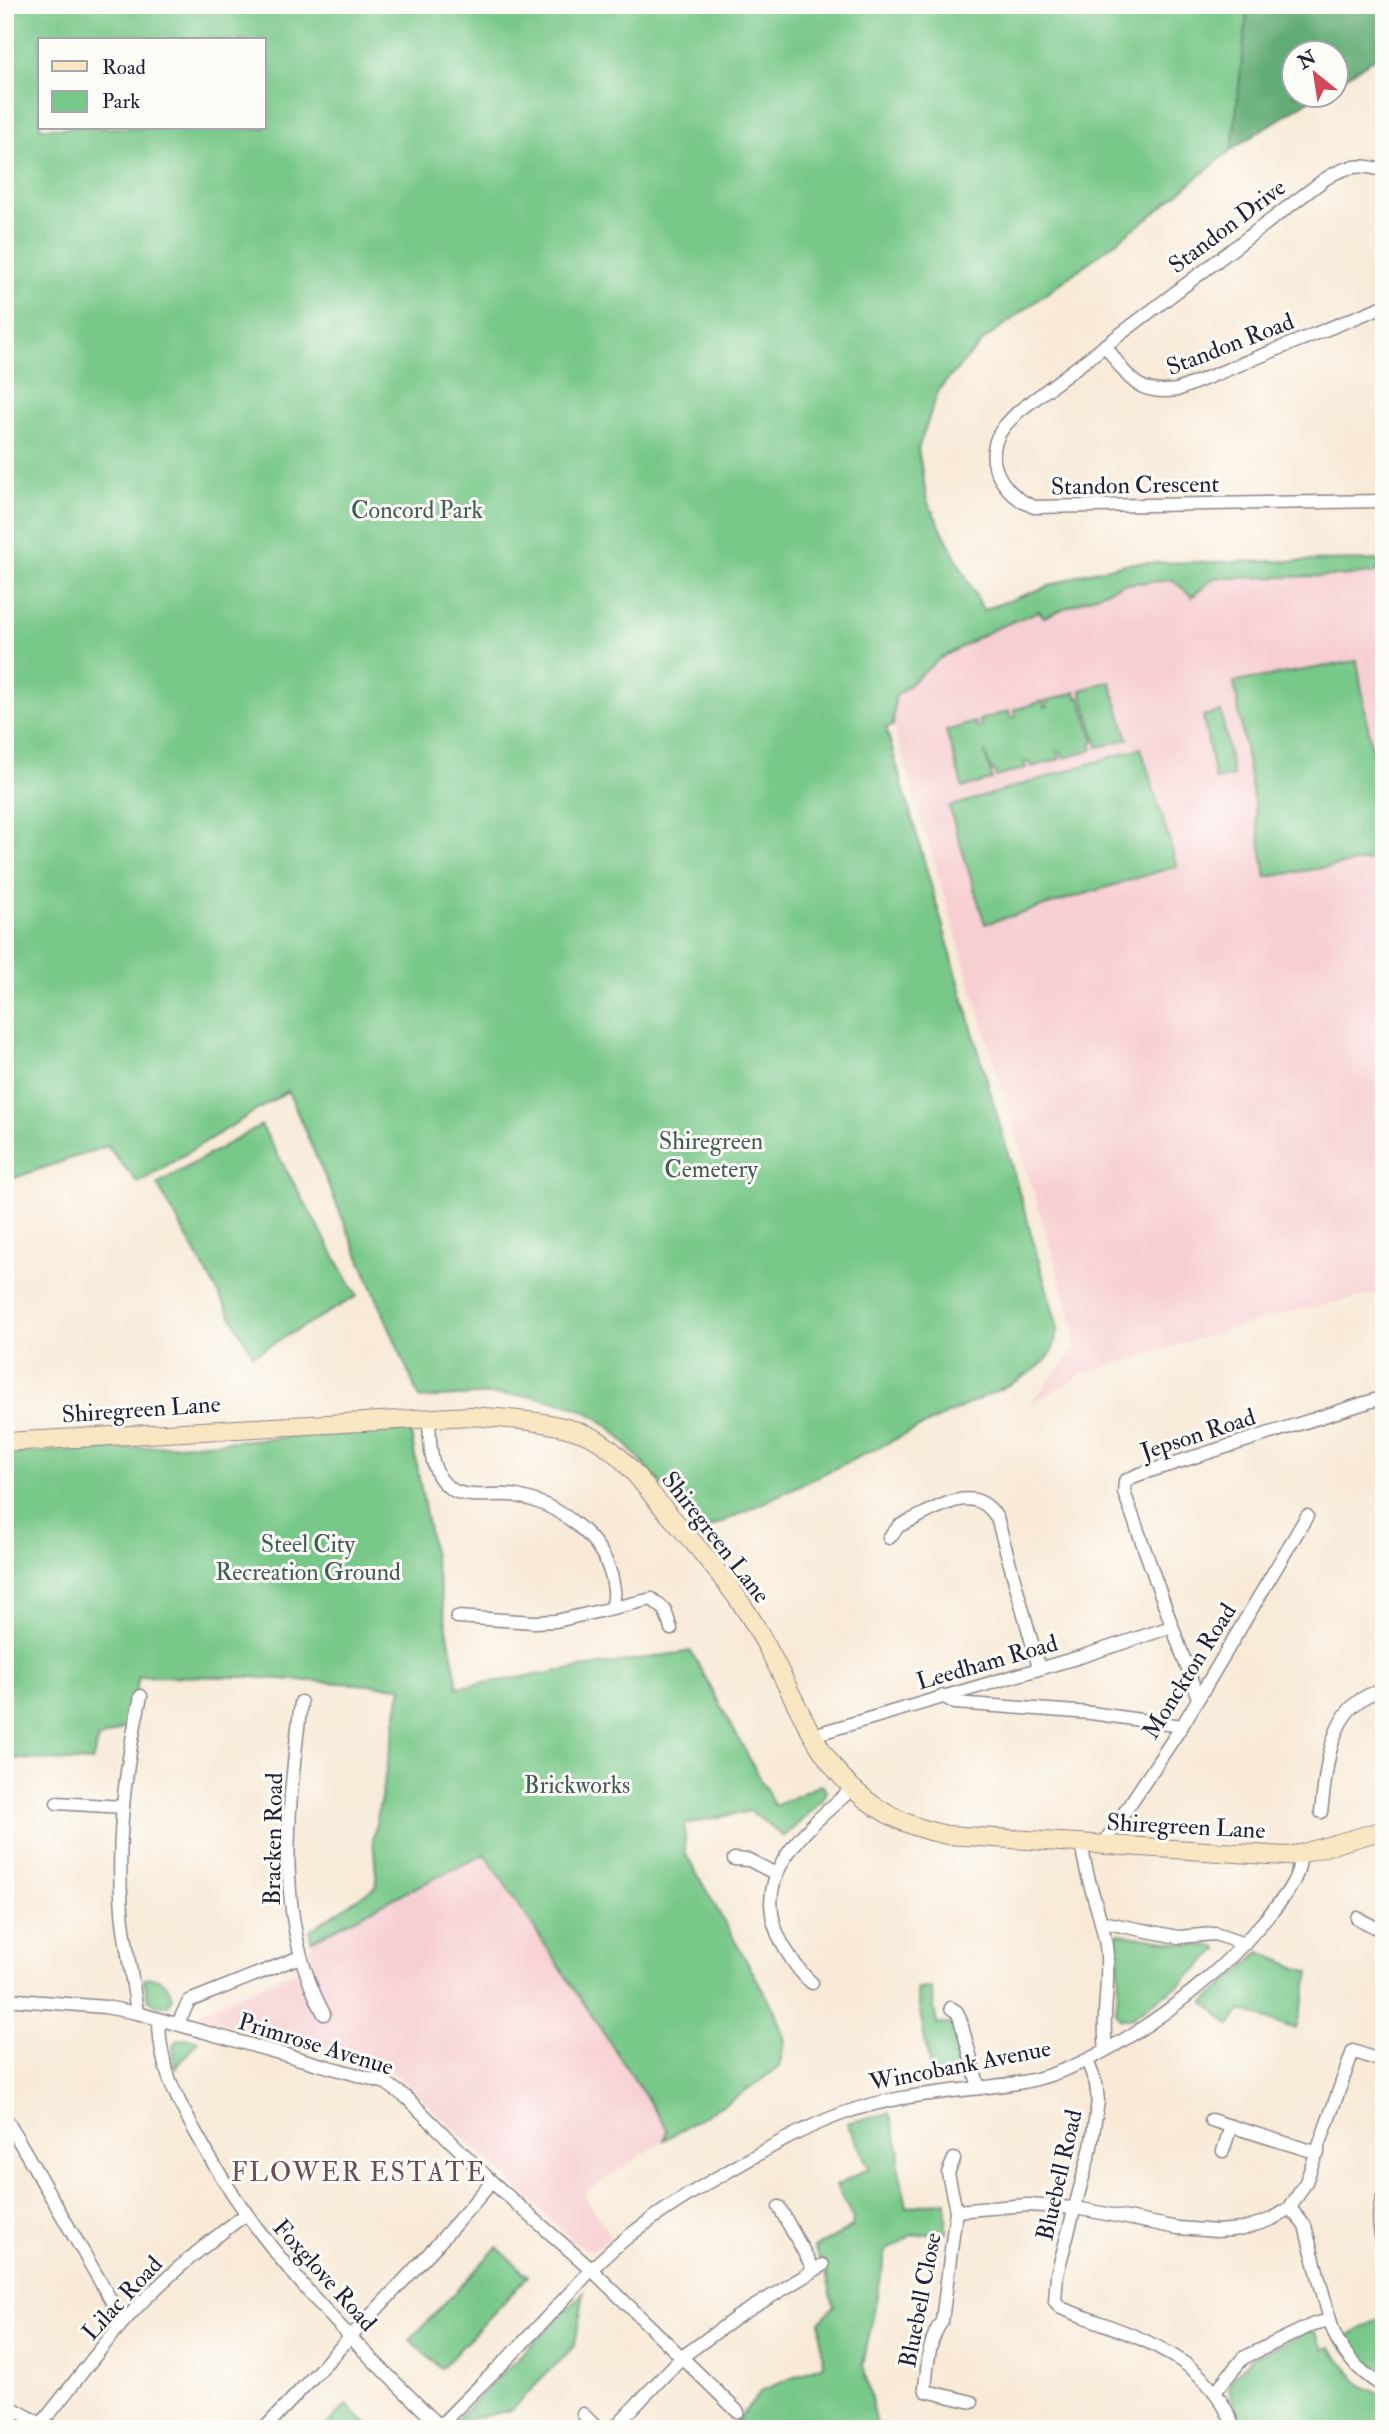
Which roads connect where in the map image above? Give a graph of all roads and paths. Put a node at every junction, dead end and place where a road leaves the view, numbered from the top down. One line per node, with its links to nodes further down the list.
1 (1384, 171): 3 (street, Standon Drive)
2 (1384, 306): 3 (street, Standon Road)
3 (1105, 345): 4 (street, Standon Crescent)
4 (1384, 501)
5 (1384, 1397): 12 (street, Jepson Road)
6 (429, 1417): 7 (street, Shiregreen Lane); 10 (street); 21 (street, Shiregreen Lane)
7 (5, 1442)
8 (1307, 1516): 18 (street, Monckton Road)
9 (889, 1538): 14 (street)
10 (612, 1607): 11 (street); 13 (street)
11 (457, 1616)
12 (1171, 1627): 14 (street, Leedham Road); 18 (street, Jepson Road)
13 (671, 1629)
14 (1039, 1668): 17 (street, Leedham Road)
15 (1384, 1690): 25 (street)
16 (141, 1696): 24 (street)
17 (943, 1696): 20 (street); 21 (street, Leedham Road)
18 (1198, 1698): 20 (street, Monckton Road)
19 (301, 1702): 36 (street, Bracken Road)
20 (1182, 1726): 28 (street, Monckton Road)
21 (813, 1735): 22 (street, Shiregreen Lane)
22 (852, 1789): 27 (street, Shiregreen Lane); 31 (street)
23 (57, 1803): 24 (street)
24 (123, 1807): 40 (street)
25 (1321, 1812)
26 (1384, 1830): 29 (street)
27 (1082, 1845): 28 (street, Shiregreen Lane); 33 (street)
28 (1102, 1846): 29 (street, Shiregreen Lane)
29 (1300, 1854): 35 (street, Wincobank Avenue)
30 (734, 1859): 31 (street)
31 (776, 1874): 37 (street)
32 (1357, 1918): 34 (street)
33 (1102, 1922): 35 (street); 44 (street)
34 (1384, 1932)
35 (1244, 1944): 44 (street, Wincobank Avenue)
36 (300, 1957): 41 (street, Bracken Road); 43 (street)
37 (812, 1983)
38 (5, 1999): 40 (street, Primrose Avenue)
39 (951, 2008): 47 (street)
40 (137, 2013): 42 (street, Primrose Avenue)
41 (324, 2014)
42 (159, 2019): 43 (street, Primrose Avenue); 60 (street, Foxglove Road)
43 (178, 2023): 54 (street, Primrose Avenue)
44 (1106, 2049): 45 (street, Wincobank Avenue)
45 (1087, 2060): 47 (street, Wincobank Avenue); 57 (street, Bluebell Road)
46 (1384, 2062): 52 (street)
47 (979, 2088): 62 (street, Wincobank Avenue)
48 (5, 2117): 63 (street)
49 (1211, 2120): 50 (street)
50 (1231, 2126): 51 (street); 52 (street)
51 (1223, 2151)
52 (1318, 2153): 58 (street)
53 (954, 2159): 59 (street, Bluebell Close)
54 (492, 2182): 62 (street, Primrose Avenue); 65 (street)
55 (1384, 2194): 61 (street)
56 (779, 2207): 66 (street)
57 (1076, 2208): 58 (street, Bluebell Close); 59 (street, Bluebell Close); 68 (street, Bluebell Road)
58 (1290, 2208): 64 (street)
59 (956, 2211): 69 (street, Bluebell Close)
60 (245, 2215): 63 (street, Lilac Road); 65 (street, Foxglove Road)
61 (1384, 2248)
62 (592, 2269): 66 (street, Primrose Avenue); 74 (street, Wincobank Avenue)
63 (126, 2319): 73 (street, Lilac Road)
64 (1330, 2320): 67 (street); 68 (street)
65 (351, 2337): 74 (street, Foxglove Road); 75 (street)
66 (682, 2357): 71 (street, Primrose Avenue); 77 (street)
67 (1384, 2387)
68 (1215, 2392): 78 (street)
69 (972, 2402)
70 (5, 2404): 73 (street)
71 (738, 2412)
72 (583, 2414): 76 (street)
73 (46, 2426)
74 (440, 2428)
75 (264, 2429)
76 (598, 2429)
77 (614, 2429)
78 (1234, 2429)

